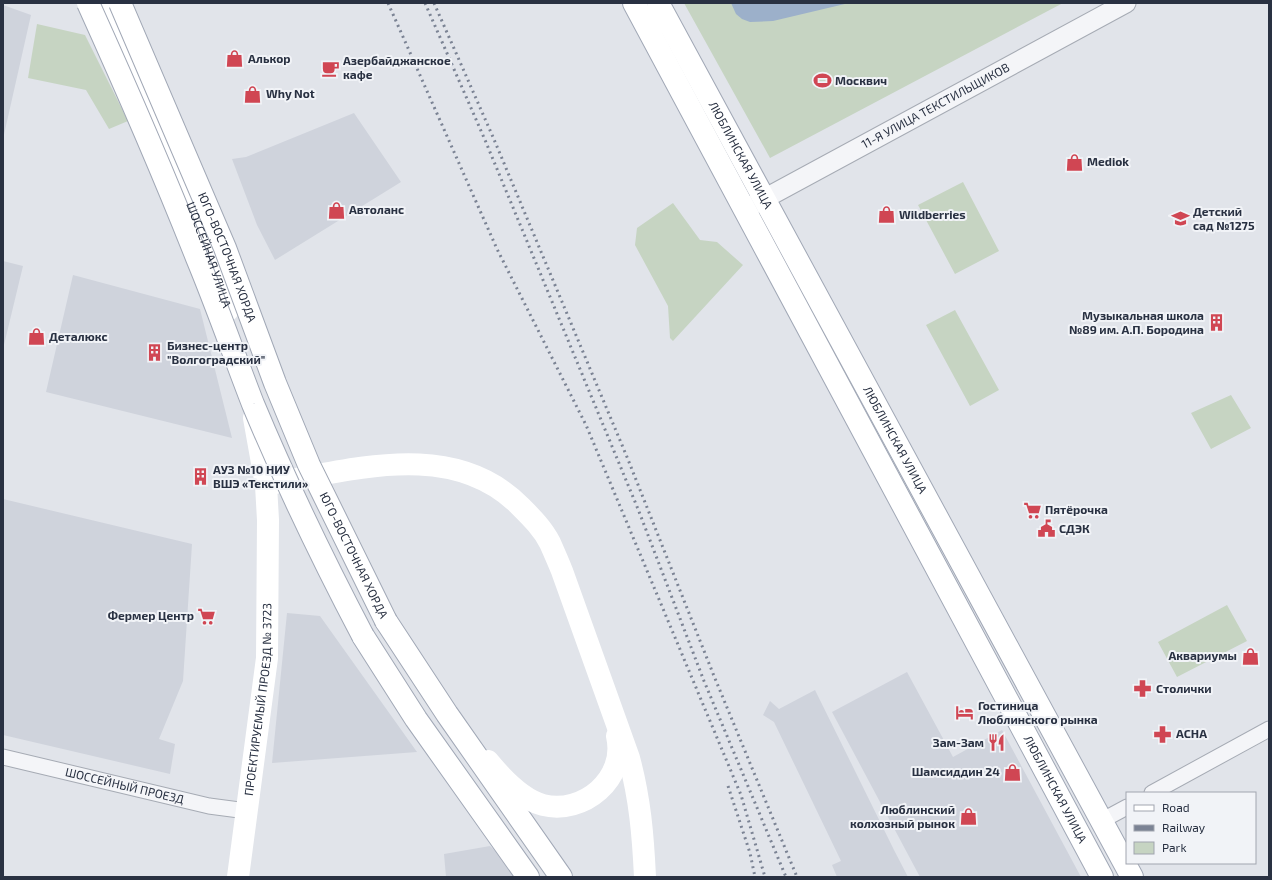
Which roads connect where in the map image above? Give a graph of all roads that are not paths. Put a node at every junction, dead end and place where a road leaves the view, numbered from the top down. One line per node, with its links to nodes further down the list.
1 (88, 3): 19 (main road, bridge)
2 (106, 3): 8 (main road, ШОССЕЙНАЯ УЛИЦА)
3 (120, 3): 11 (main road, ЮГО-ВОСТОЧНАЯ ХОРДА, bridge)
4 (634, 3): 7 (main road, ЛЮБЛИНСКАЯ УЛИЦА)
5 (658, 3): 7 (main road, ЛЮБЛИНСКАЯ УЛИЦА)
6 (1126, 3): 7 (street, 11-Я УЛИЦА ТЕКСТИЛЬЩИКОВ)
7 (754, 204): 17 (main road, ЛЮБЛИНСКАЯ УЛИЦА); 22 (main road, ЛЮБЛИНСКАЯ УЛИЦА)
8 (266, 485): 9 (main road, ШОССЕЙНАЯ УЛИЦА); 10 (main road)
9 (268, 520): 16 (main road, ПРОЕКТИРУЕМЫЙ ПРОЕЗД № 3723)
10 (610, 710): 11 (main road); 21 (main road)
11 (447, 714): 20 (main road, ЮГО-ВОСТОЧНАЯ ХОРДА)
12 (1269, 729): 14 (street)
13 (3, 757): 16 (street, ШОССЕЙНЫЙ ПРОЕЗД)
14 (1154, 792)
15 (1126, 808): 17 (street)
16 (246, 811): 18 (main road, ПРОЕКТИРУЕМЫЙ ПРОЕЗД № 3723)
17 (1101, 821): 23 (main road, ЛЮБЛИНСКАЯ УЛИЦА)
18 (238, 877)
19 (528, 877)
20 (561, 877)
21 (645, 877)
22 (1102, 877)
23 (1132, 877)

